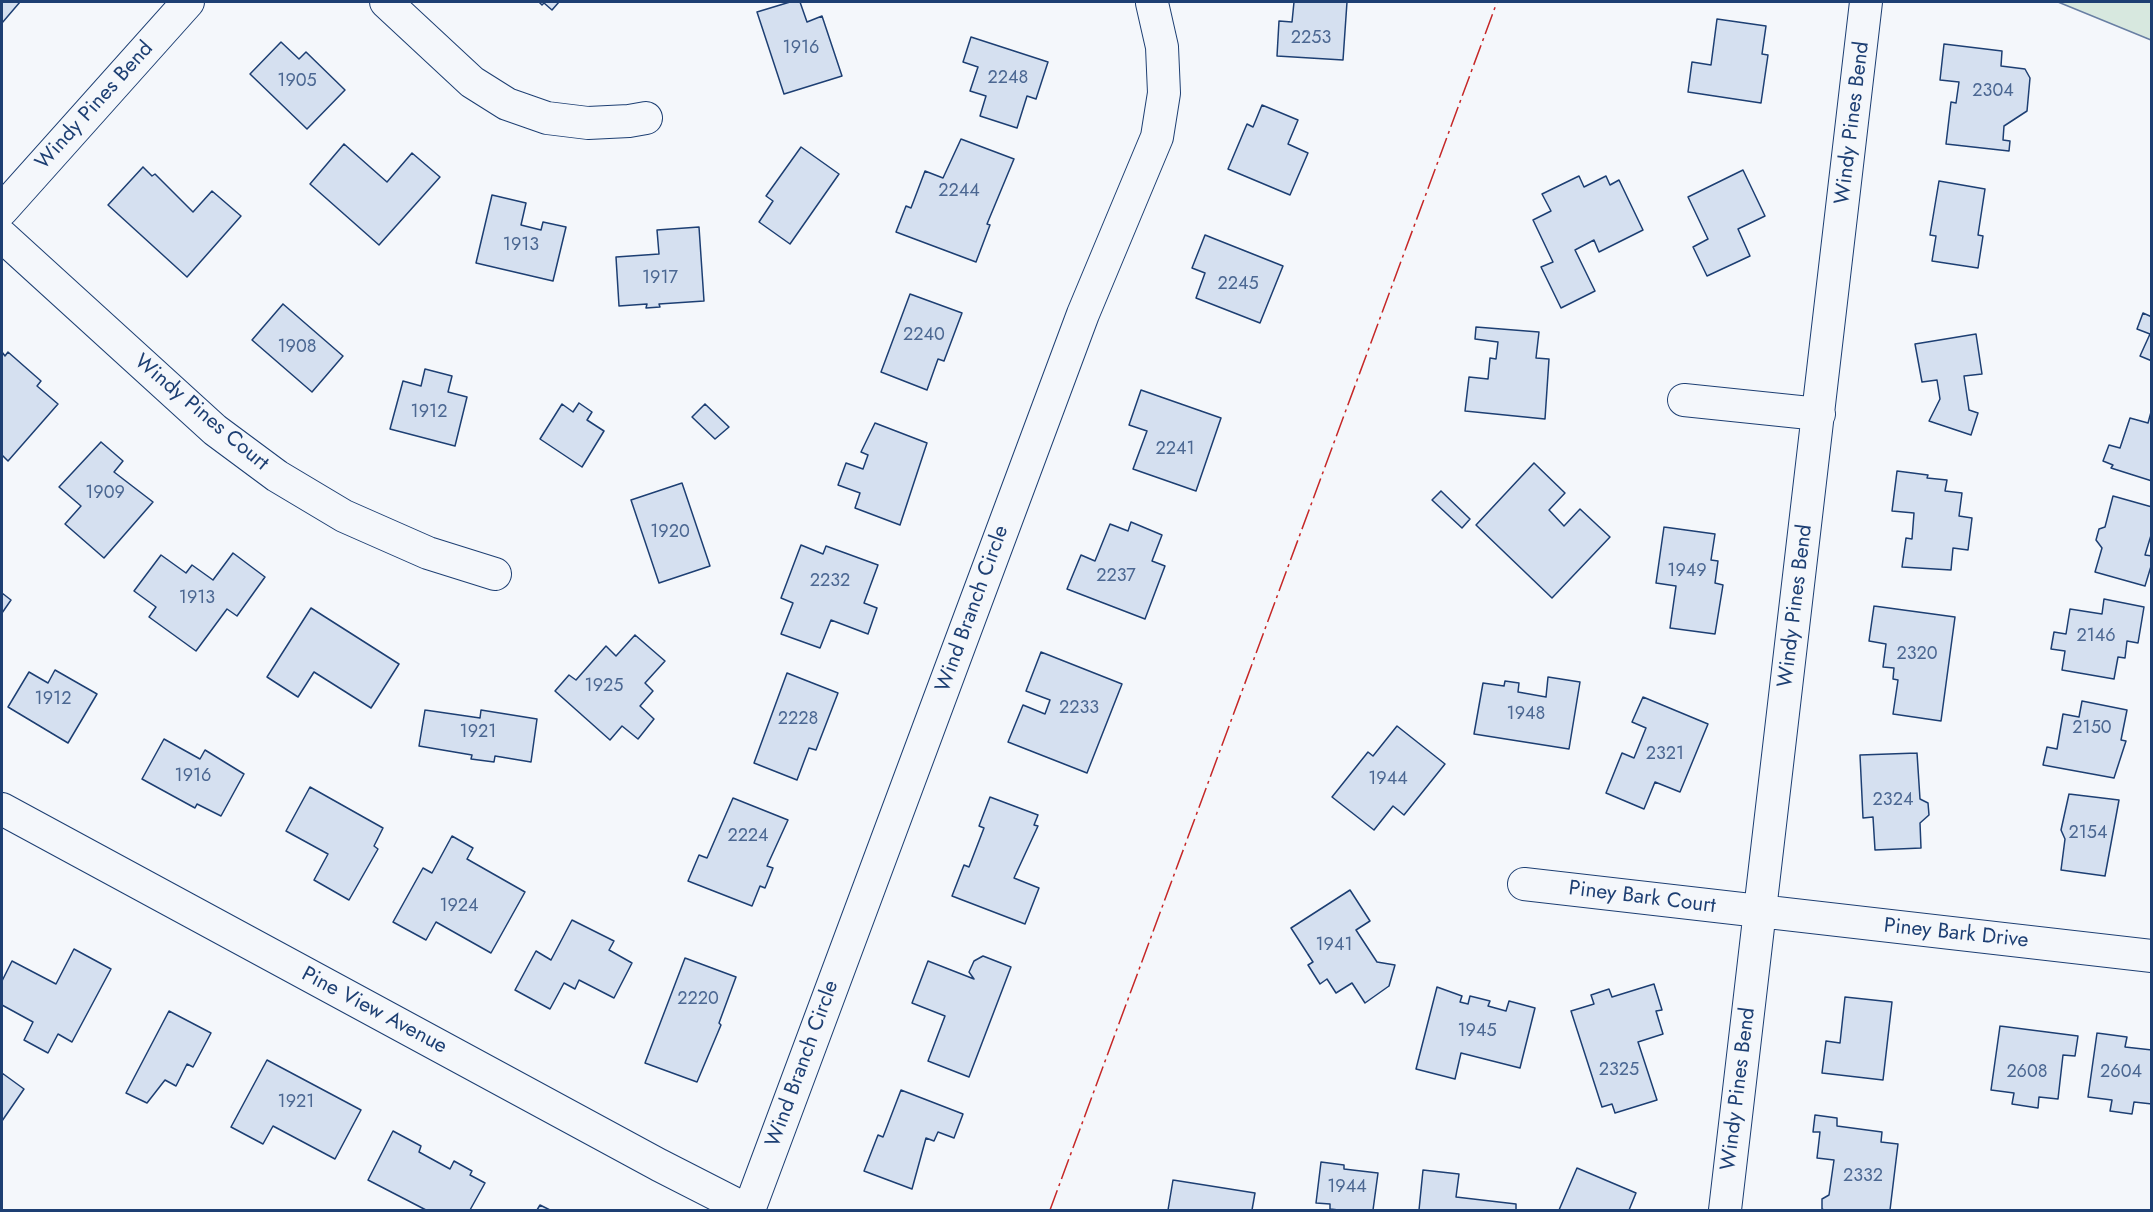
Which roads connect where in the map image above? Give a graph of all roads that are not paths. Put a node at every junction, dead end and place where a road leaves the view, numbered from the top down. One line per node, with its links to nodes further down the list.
1 (188, 2): 6 (street, Windy Pines Bend)
2 (386, 2): 5 (street)
3 (1866, 2): 9 (street, Windy Pines Bend)
4 (1152, 3): 15 (street, Wind Branch Circle)
5 (646, 118)
6 (2, 210)
7 (2, 236): 10 (street, Windy Pines Court)
8 (1684, 400): 9 (street)
9 (1819, 414): 13 (street, Windy Pines Bend)
10 (495, 574)
11 (6, 819): 15 (street, Pine View Avenue)
12 (1524, 884): 13 (street, Piney Bark Court)
13 (1760, 911): 14 (street, Piney Bark Drive); 16 (street, Windy Pines Bend)
14 (2151, 956)
15 (748, 1210)
16 (1725, 1210)

